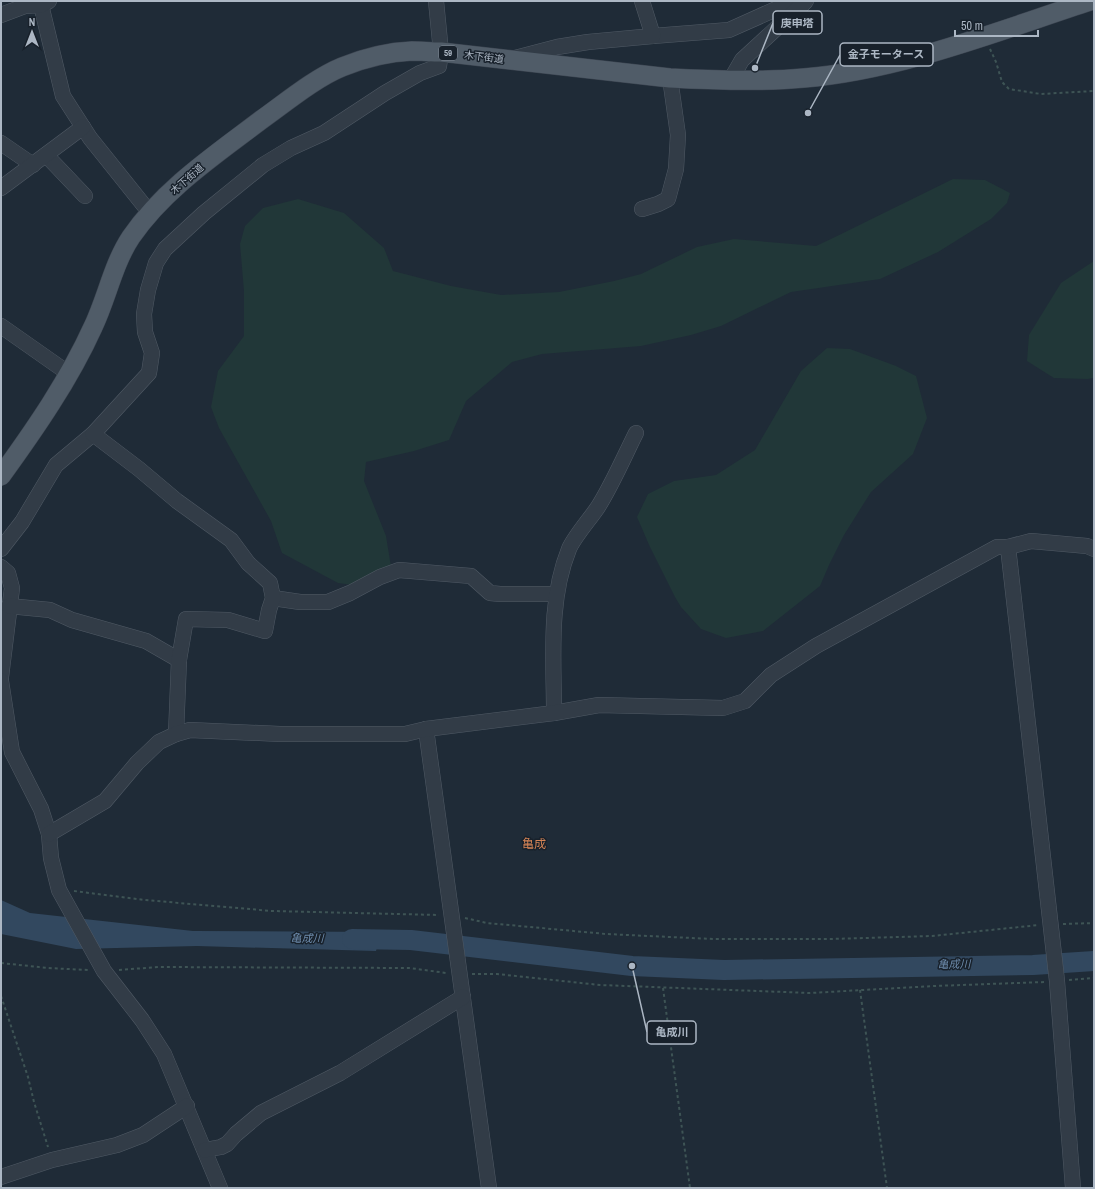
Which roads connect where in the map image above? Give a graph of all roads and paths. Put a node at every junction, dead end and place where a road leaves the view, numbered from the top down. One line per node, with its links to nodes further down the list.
1 (436, 1): 9 (street)
2 (642, 1): 7 (street)
3 (1090, 1): 8 (main road, 木下街道 / 59)
4 (805, 2): 7 (street); 12 (street)
5 (45, 3): 6 (street); 14 (street)
6 (1, 15)
7 (653, 36): 10 (street)
8 (984, 36): 12 (main road, 木下街道 / 59); 13 (path)
9 (441, 52): 10 (main road, 木下街道 / 59); 21 (main road, 木下街道 / 59); 25 (street)
10 (507, 60): 11 (main road, 木下街道 / 59)
11 (670, 78): 12 (main road, 木下街道 / 59); 20 (street)
12 (731, 79)
13 (1094, 92)
14 (83, 127): 16 (street); 21 (street)
15 (1, 143): 17 (street)
16 (46, 155): 17 (street); 19 (street)
17 (33, 165): 18 (street)
18 (1, 188)
19 (85, 196)
20 (642, 209)
21 (150, 213): 23 (main road, 木下街道 / 59)
22 (1, 326): 23 (street)
23 (68, 373): 26 (main road, 木下街道 / 59)
24 (636, 433): 31 (street)
25 (93, 434): 28 (street); 32 (street)
26 (1, 476)
27 (1008, 547): 29 (street); 37 (street); 44 (street)
28 (1, 549)
29 (1094, 549)
30 (1, 567): 33 (street)
31 (556, 594): 32 (street); 37 (street)
32 (273, 598): 34 (street)
33 (9, 606): 34 (street); 35 (street)
34 (179, 660): 39 (street)
35 (1, 677)
36 (1, 681): 40 (street)
37 (554, 713): 38 (street)
38 (426, 729): 39 (street); 42 (street)
39 (176, 734): 40 (street)
40 (50, 834): 41 (street)
41 (61, 895): 42 (path); 46 (street)
42 (452, 915): 44 (path); 47 (street)
43 (1094, 923): 44 (path)
44 (1051, 924): 49 (street)
45 (1, 964): 46 (path)
46 (104, 971): 47 (path); 54 (street)
47 (460, 974): 50 (path); 53 (street)
48 (1094, 978): 49 (path)
49 (1057, 981): 51 (path); 62 (street)
50 (663, 988): 51 (path); 60 (path)
51 (860, 990): 61 (path)
52 (1, 996): 56 (path)
53 (463, 997): 55 (street); 59 (street)
54 (187, 1106): 55 (street); 56 (street)
55 (205, 1150): 58 (street)
56 (52, 1160): 57 (street)
57 (1, 1177)
58 (220, 1188)
59 (489, 1188)
60 (690, 1188)
61 (886, 1188)
62 (1073, 1188)

